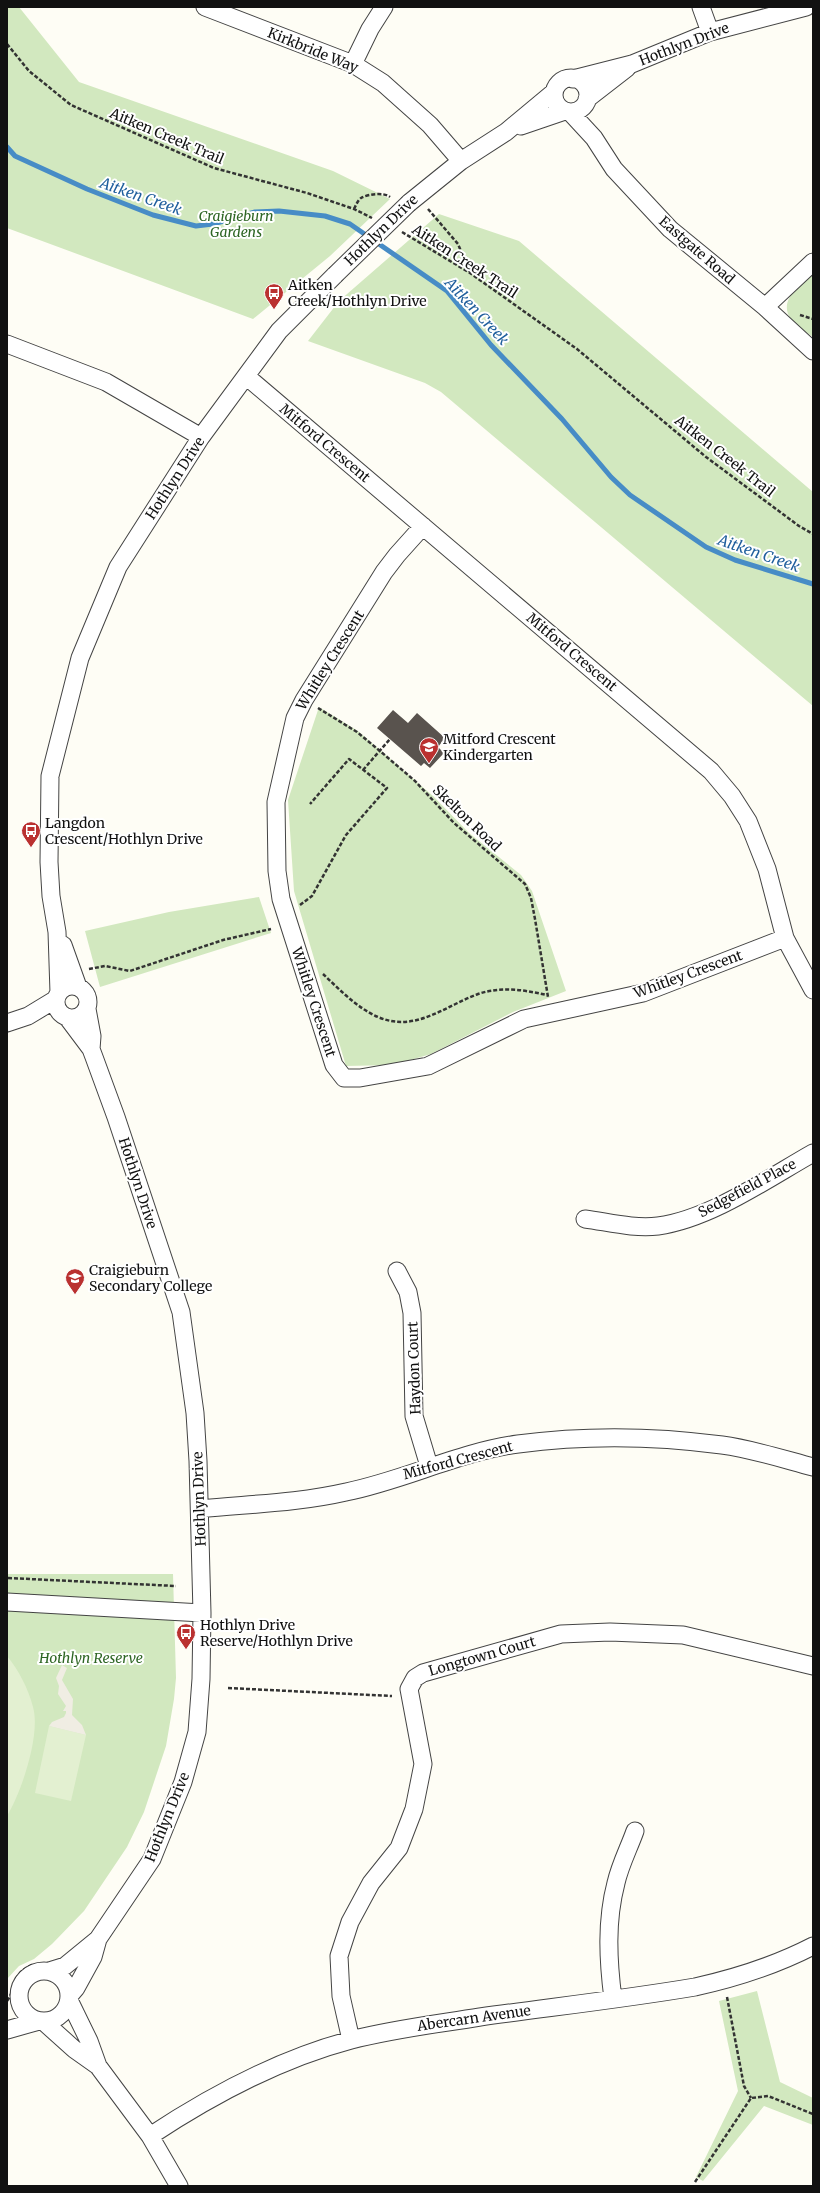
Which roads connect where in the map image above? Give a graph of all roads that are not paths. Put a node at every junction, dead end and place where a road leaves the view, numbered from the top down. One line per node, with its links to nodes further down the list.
1 (205, 7): 6 (street, Kirkbride Way)
2 (384, 7): 6 (street)
3 (701, 7): 5 (street)
4 (806, 7): 5 (street, Hothlyn Drive)
5 (710, 32): 7 (street, Hothlyn Drive)
6 (353, 64): 14 (street, Kirkbride Way)
7 (632, 64): 8 (street, Hothlyn Drive); 10 (street, Hothlyn Drive)
8 (574, 79): 9 (street); 10 (street)
9 (554, 92): 11 (street); 12 (street, Hothlyn Drive)
10 (586, 102): 11 (street); 13 (street, Eastgate Road)
11 (567, 112): 12 (street, Hothlyn Drive); 13 (street, Eastgate Road)
12 (506, 132): 14 (street, Hothlyn Drive)
13 (594, 138): 16 (street, Eastgate Road)
14 (461, 161): 19 (street, Hothlyn Drive, bridge)
15 (813, 262): 16 (street)
16 (765, 307): 18 (street, Eastgate Road)
17 (7, 344): 20 (street)
18 (813, 351)
19 (246, 376): 20 (street, Hothlyn Drive); 21 (street, Mitford Crescent)
20 (201, 437): 22 (street, Hothlyn Drive)
21 (423, 526): 23 (street, Mitford Crescent); 23 (street, Whitley Crescent)
22 (57, 932): 24 (street, Hothlyn Drive); 26 (street, Hothlyn Drive)
23 (785, 938): 25 (street, Mitford Crescent)
24 (78, 987): 26 (street); 27 (street)
25 (813, 990)
26 (61, 1006): 27 (street); 28 (street); 29 (street, Hothlyn Drive)
27 (87, 1009): 29 (street, Hothlyn Drive)
28 (7, 1023)
29 (91, 1049): 35 (street, Hothlyn Drive)
30 (813, 1153): 31 (street, Sedgefield Place)
31 (585, 1219)
32 (397, 1271): 33 (street, Haydon Court)
33 (429, 1466): 34 (street, Mitford Crescent); 35 (street, Mitford Crescent)
34 (813, 1466)
35 (200, 1509): 37 (street, Hothlyn Drive)
36 (7, 1602): 37 (street)
37 (202, 1613): 40 (street, Hothlyn Drive)
38 (813, 1666): 48 (street, Longtown Court)
39 (635, 1831): 44 (street)
40 (98, 1939): 42 (street, Hothlyn Drive); 43 (street, Hothlyn Drive)
41 (813, 1946): 44 (street, Abercarn Avenue)
42 (49, 1971): 43 (street); 45 (street)
43 (69, 1998): 46 (street); 49 (street)
44 (613, 1999): 48 (street, Abercarn Avenue)
45 (13, 2005): 46 (street)
46 (42, 2022): 47 (street); 49 (street)
47 (7, 2030)
48 (350, 2040): 50 (street, Abercarn Avenue)
49 (98, 2066): 50 (street)
50 (150, 2136): 51 (street)
51 (179, 2186)

